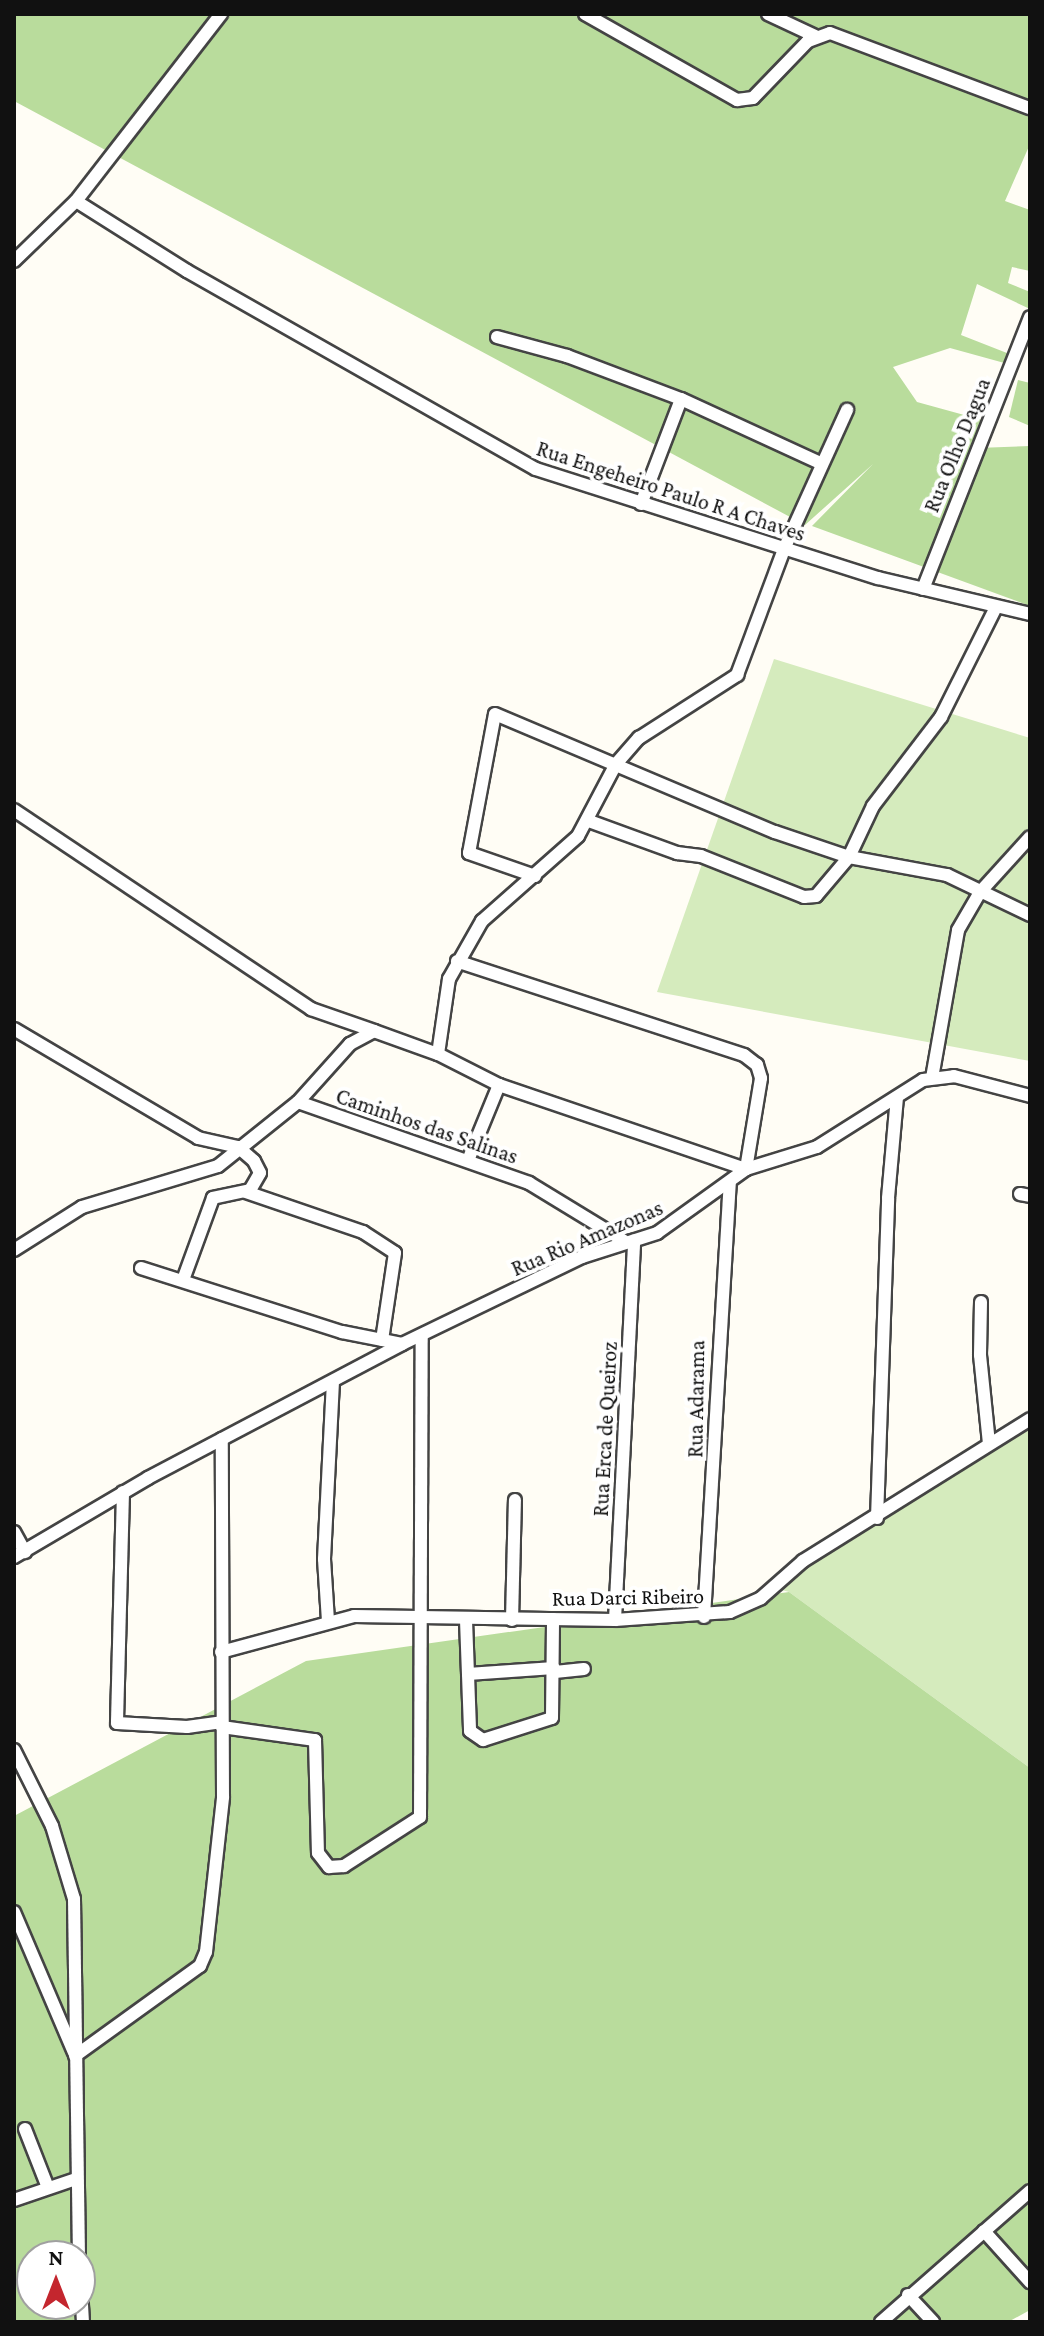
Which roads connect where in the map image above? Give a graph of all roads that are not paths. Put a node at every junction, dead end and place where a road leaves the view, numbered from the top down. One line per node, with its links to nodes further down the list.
1 (221, 14): 6 (street)
2 (585, 14): 4 (street)
3 (773, 15): 4 (street)
4 (815, 36): 5 (street)
5 (1030, 108)
6 (76, 201): 7 (street); 13 (street, Rua Engeheiro Paulo R A Chaves)
7 (14, 261)
8 (1030, 317): 15 (street, Rua Olho Dagua)
9 (497, 337): 10 (street)
10 (681, 399): 12 (street); 13 (street)
11 (847, 410): 12 (street)
12 (822, 464): 14 (street)
13 (641, 504): 14 (street, Rua Engeheiro Paulo R A Chaves)
14 (784, 549): 15 (street, Rua Engeheiro Paulo R A Chaves); 18 (street)
15 (923, 589): 16 (street, Rua Engeheiro Paulo R A Chaves)
16 (996, 607): 17 (street, Rua Engeheiro Paulo R A Chaves); 24 (street)
17 (1030, 614)
18 (616, 764): 20 (street); 24 (street); 25 (street)
19 (14, 810): 30 (street)
20 (589, 821): 24 (street); 25 (street)
21 (1030, 837): 22 (street)
22 (1016, 849): 23 (street); 26 (street)
23 (1030, 854)
24 (849, 857): 26 (street)
25 (535, 876): 28 (street)
26 (980, 892): 27 (street); 32 (street)
27 (1030, 915)
28 (457, 961): 31 (street); 39 (street)
29 (14, 1029): 37 (street)
30 (374, 1031): 31 (street); 36 (street)
31 (438, 1054): 33 (street)
32 (932, 1078): 34 (street); 35 (street, Rua Rio Amazonas)
33 (499, 1085): 38 (street); 39 (street)
34 (1030, 1096)
35 (897, 1097): 39 (street, Rua Rio Amazonas); 58 (street)
36 (298, 1102): 37 (street); 38 (street, Caminhos das Salinas)
37 (238, 1147): 40 (street); 42 (street)
38 (469, 1158): 44 (street, Caminhos das Salinas)
39 (746, 1169): 41 (street, Rua Rio Amazonas)
40 (196, 1175): 43 (street); 45 (street)
41 (730, 1183): 44 (street, Rua Rio Amazonas); 62 (street, Rua Adarama)
42 (246, 1192): 43 (street); 50 (street)
43 (220, 1193): 47 (street)
44 (629, 1241): 49 (street, Rua Rio Amazonas); 66 (street, Rua Erca de Queiroz)
45 (14, 1250)
46 (141, 1268): 47 (street)
47 (183, 1280): 50 (street)
48 (981, 1302): 55 (street)
49 (422, 1337): 51 (street, Rua Rio Amazonas); 61 (street)
50 (382, 1340): 51 (street)
51 (402, 1344): 52 (street, Rua Rio Amazonas)
52 (333, 1384): 54 (street, Rua Rio Amazonas); 67 (street)
53 (1030, 1419): 55 (street, Rua Darci Ribeiro)
54 (222, 1439): 56 (street, Rua Rio Amazonas); 68 (street)
55 (989, 1444): 58 (street, Rua Darci Ribeiro)
56 (123, 1492): 60 (street, Rua Rio Amazonas); 72 (street)
57 (515, 1500): 65 (street)
58 (877, 1518): 62 (street, Rua Darci Ribeiro)
59 (14, 1532): 60 (street)
60 (20, 1555)
61 (419, 1615): 64 (street, Rua Darci Ribeiro); 67 (street, Rua Darci Ribeiro); 72 (street)
62 (704, 1617): 66 (street, Rua Darci Ribeiro)
63 (553, 1619): 65 (street, Rua Darci Ribeiro); 66 (street, Rua Darci Ribeiro); 70 (street)
64 (466, 1620): 65 (street, Rua Darci Ribeiro); 71 (street)
65 (512, 1620)
66 (615, 1620)
67 (328, 1621): 68 (street, Rua Darci Ribeiro)
68 (221, 1652): 72 (street)
69 (584, 1669): 70 (street)
70 (554, 1670): 71 (street); 71 (street)
71 (468, 1674)
72 (222, 1724): 77 (street)
73 (14, 1750): 74 (street)
74 (30, 1780): 75 (street); 77 (street)
75 (14, 1782)
76 (14, 1912): 77 (street)
77 (75, 2056): 79 (street)
78 (25, 2129): 80 (street)
79 (76, 2179): 80 (street); 84 (street)
80 (47, 2185): 82 (street)
81 (1030, 2191): 83 (street)
82 (14, 2200)
83 (984, 2231): 85 (street); 86 (street)
84 (78, 2240)
85 (1030, 2282)
86 (908, 2295): 87 (street); 88 (street)
87 (881, 2322)
88 (933, 2322)

